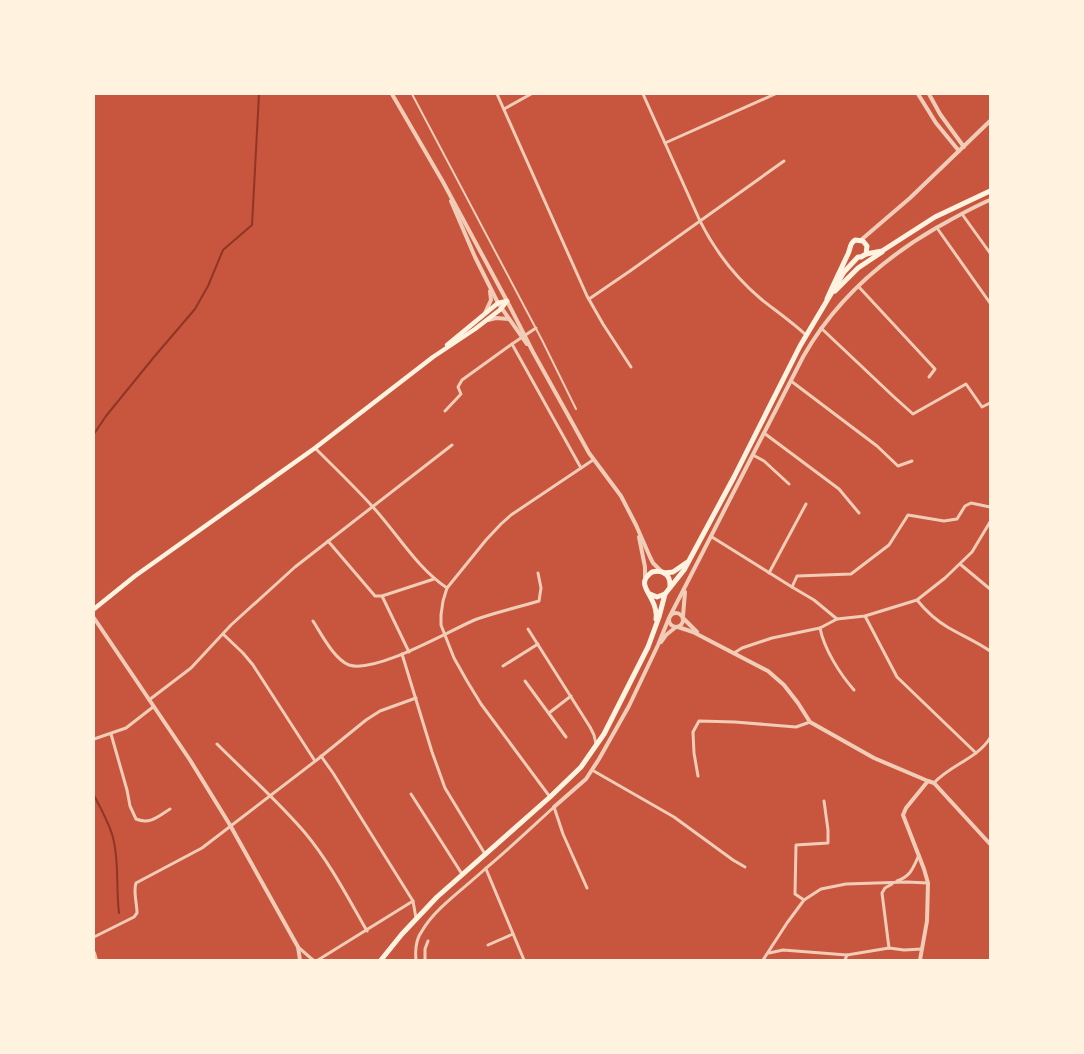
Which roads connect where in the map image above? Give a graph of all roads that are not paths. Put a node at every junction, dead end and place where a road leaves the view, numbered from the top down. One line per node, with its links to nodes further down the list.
1 (392, 94): 15 (street)
2 (412, 94): 39 (lane)
3 (498, 94): 9 (street)
4 (531, 94): 9 (street)
5 (643, 94): 11 (street)
6 (775, 94): 11 (street)
7 (918, 94): 13 (street)
8 (929, 94): 12 (street)
9 (504, 108): 30 (street)
10 (990, 121): 12 (street)
11 (665, 143): 19 (street)
12 (964, 147): 13 (street)
13 (959, 151): 21 (street)
14 (784, 160): 19 (street)
15 (443, 182): 28 (street); 32 (street)
16 (990, 191): 23 (highway)
17 (990, 200): 18 (street)
18 (962, 214): 20 (street); 26 (street)
19 (700, 221): 30 (street); 42 (street)
20 (937, 228): 29 (street); 33 (street)
21 (873, 230): 22 (street); 24 (street)
22 (861, 240): 24 (highway); 25 (highway)
23 (892, 244): 24 (highway); 31 (highway)
24 (866, 249): 27 (highway)
25 (850, 251): 27 (highway); 31 (highway)
26 (990, 253)
27 (858, 257): 31 (highway)
28 (489, 286): 34 (street); 36 (street)
29 (858, 286): 40 (street); 46 (street)
30 (589, 299): 45 (street)
31 (827, 299): 42 (highway)
32 (507, 301): 34 (main road); 35 (main road); 41 (street)
33 (990, 302)
34 (498, 303): 35 (street); 36 (main road)
35 (501, 309): 37 (street); 38 (main road)
36 (484, 314): 44 (main road)
37 (509, 319): 38 (street); 41 (street)
38 (486, 321): 44 (main road)
39 (536, 328): 41 (street); 49 (lane)
40 (821, 328): 47 (street); 48 (street)
41 (524, 336): 43 (street); 55 (street)
42 (807, 336): 67 (highway)
43 (512, 344): 50 (street); 57 (street)
44 (433, 357): 53 (main road)
45 (630, 367)
46 (929, 377)
47 (791, 381): 51 (street); 56 (street)
48 (990, 403)
49 (576, 409)
50 (445, 412)
51 (764, 433): 54 (street); 62 (street)
52 (452, 445): 60 (street)
53 (314, 448): 60 (street); 83 (main road)
54 (753, 455): 58 (street); 65 (street)
55 (593, 460): 57 (street); 64 (street)
56 (912, 461)
57 (581, 468): 77 (street)
58 (789, 484)
59 (806, 504): 71 (street)
60 (373, 507): 66 (street); 72 (street)
61 (990, 507): 76 (street)
62 (859, 513)
63 (990, 522): 68 (street)
64 (636, 525): 69 (street); 73 (street)
65 (712, 537): 71 (street); 74 (street)
66 (328, 541): 81 (street); 94 (street)
67 (688, 561): 69 (highway); 75 (highway)
68 (960, 564): 78 (street); 82 (street)
69 (662, 572): 73 (highway); 75 (highway)
70 (538, 573): 95 (street)
71 (769, 573): 76 (street)
72 (434, 579): 77 (street); 81 (street)
73 (645, 582): 79 (highway)
74 (687, 585): 85 (street); 86 (street)
75 (670, 587): 80 (highway)
76 (792, 587): 88 (street)
77 (447, 588): 95 (street)
78 (990, 589)
79 (650, 594): 80 (highway); 93 (highway)
80 (665, 594): 93 (highway)
81 (382, 596): 100 (street)
82 (917, 600): 84 (street); 99 (street)
83 (94, 609)
84 (865, 616): 88 (street); 119 (street)
85 (670, 617): 86 (street); 90 (street); 98 (street)
86 (683, 617): 90 (street); 96 (street)
87 (94, 618): 108 (street)
88 (837, 619): 91 (street)
89 (313, 621): 102 (street)
90 (677, 627): 96 (street); 98 (street)
91 (820, 628): 101 (street); 105 (street)
92 (528, 629): 97 (street)
93 (655, 630): 118 (highway)
94 (223, 634): 108 (street); 121 (street)
95 (444, 636): 100 (street); 128 (street)
96 (711, 642): 101 (street)
97 (538, 644): 103 (street); 106 (street)
98 (658, 645): 122 (street)
99 (990, 651)
100 (408, 652): 102 (street)
101 (734, 653): 111 (street)
102 (402, 654): 107 (street)
103 (503, 666)
104 (526, 681): 110 (street)
105 (854, 690)
106 (571, 696): 110 (street); 118 (street)
107 (416, 698): 120 (street); 134 (street)
108 (149, 700): 109 (street)
109 (154, 707): 112 (street); 132 (street)
110 (549, 713): 113 (street)
111 (810, 722): 123 (street); 124 (street)
112 (111, 734): 115 (street); 131 (street)
113 (566, 737)
114 (990, 738): 116 (street)
115 (94, 739)
116 (989, 742): 119 (street)
117 (217, 744): 127 (street)
118 (596, 746): 128 (highway)
119 (976, 753): 125 (street)
120 (321, 756): 121 (street); 143 (street)
121 (315, 761): 127 (street)
122 (592, 770): 130 (street); 136 (street)
123 (698, 776)
124 (928, 781): 125 (street); 135 (street)
125 (934, 783): 133 (street)
126 (411, 794): 138 (street)
127 (270, 795): 132 (street); 145 (street)
128 (550, 796): 134 (highway)
129 (824, 801): 142 (street)
130 (554, 807): 137 (street); 141 (street)
131 (170, 809)
132 (230, 825): 147 (street); 150 (street)
133 (990, 844)
134 (485, 854): 138 (highway)
135 (919, 855): 139 (street); 140 (street)
136 (745, 867)
137 (486, 869): 146 (street); 161 (street)
138 (462, 874): 144 (highway)
139 (894, 882): 140 (street); 142 (street); 151 (street)
140 (928, 883): 152 (street)
141 (587, 888)
142 (804, 900): 154 (street)
143 (413, 901): 144 (street); 145 (street)
144 (416, 918): 160 (highway)
145 (367, 931): 159 (street)
146 (514, 934): 149 (street); 163 (street)
147 (94, 937)
148 (428, 941): 162 (street)
149 (488, 945)
150 (298, 947): 157 (street); 158 (street)
151 (889, 948): 152 (street); 155 (street)
152 (922, 949): 166 (street)
153 (94, 953): 156 (street)
154 (768, 954): 155 (street); 164 (street)
155 (847, 955): 165 (street)
156 (96, 960)
157 (300, 960)
158 (313, 960)
159 (318, 960)
160 (381, 960)
161 (416, 960)
162 (425, 960)
163 (524, 960)
164 (763, 960)
165 (845, 960)
166 (920, 960)

